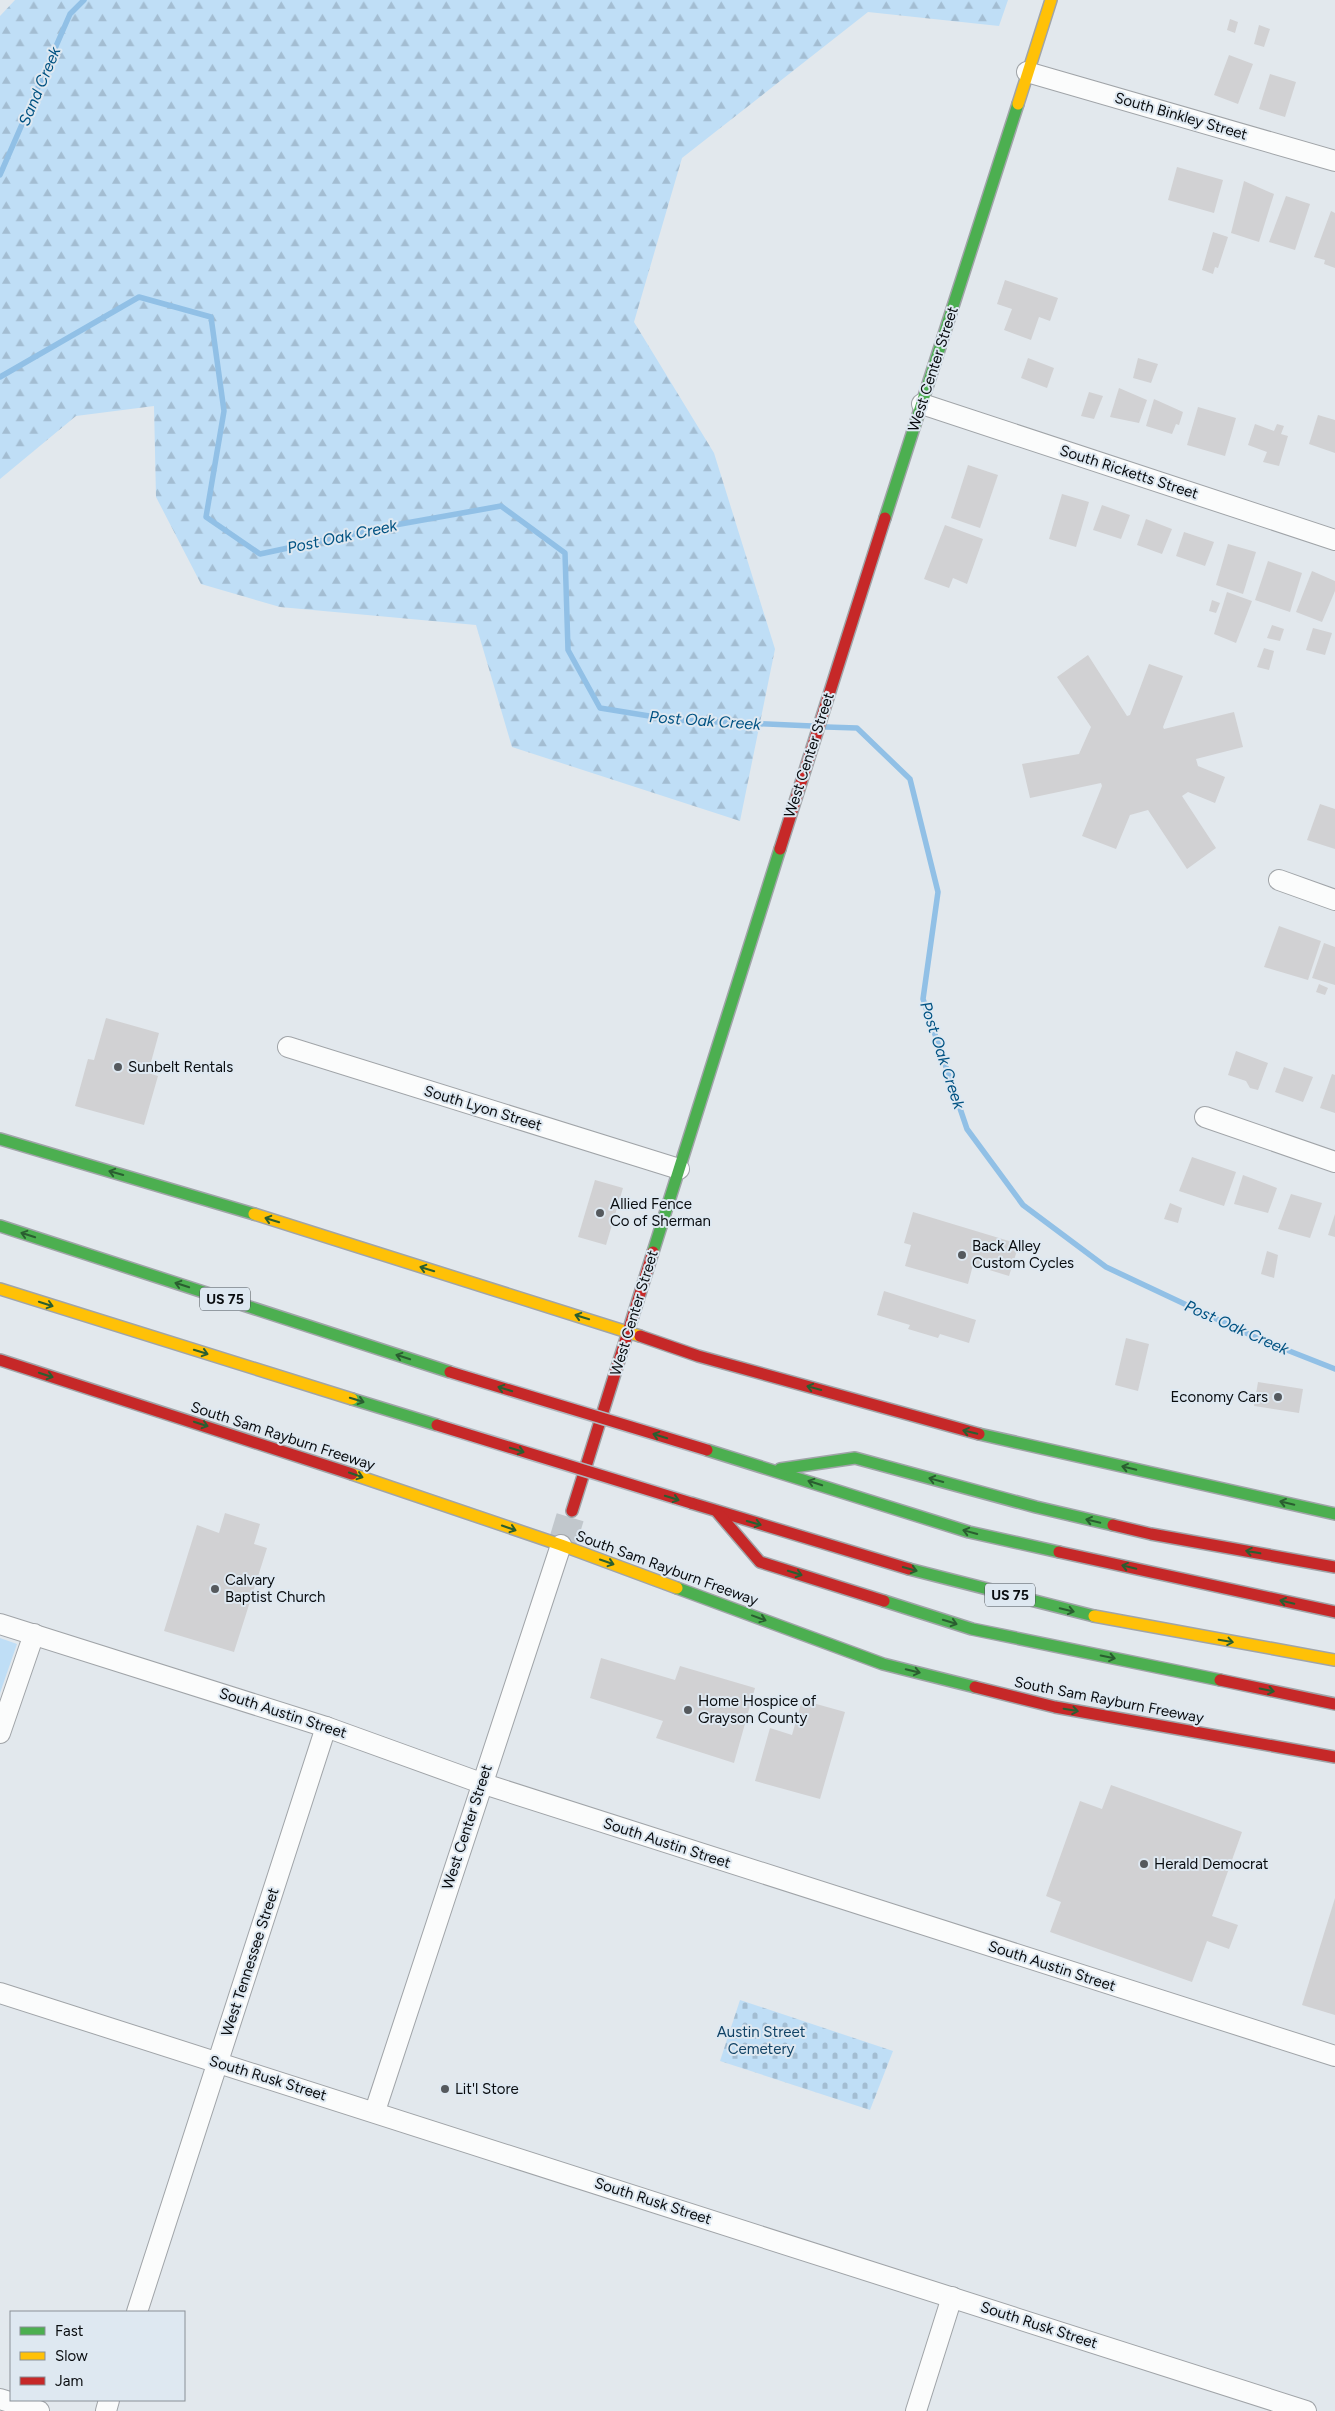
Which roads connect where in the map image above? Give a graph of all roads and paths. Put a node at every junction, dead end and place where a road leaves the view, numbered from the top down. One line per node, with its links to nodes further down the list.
1 (1050, 0): 2 (main road, West Center Street)
2 (1027, 72): 3 (street, South Binkley Street); 4 (main road, West Center Street)
3 (1335, 161)
4 (922, 404): 5 (street, South Ricketts Street); 12 (main road, West Center Street)
5 (1335, 540)
6 (1279, 880): 7 (street)
7 (1335, 900)
8 (288, 1048): 12 (street, South Lyon Street)
9 (1205, 1117): 11 (street)
10 (0, 1139): 15 (main road, one-way to 10)
11 (1335, 1162)
12 (679, 1169): 15 (main road, West Center Street)
13 (0, 1226): 17 (main road, US 75, one-way to 13, bridge)
14 (0, 1288): 19 (main road, US 75, one-way to 19, bridge)
15 (628, 1332): 18 (main road, West Center Street); 20 (main road, one-way to 15)
16 (0, 1360): 21 (main road, South Sam Rayburn Freeway, one-way to 21)
17 (774, 1470): 22 (main road, one-way to 17); 23 (main road, US 75, one-way to 17)
18 (572, 1511)
19 (718, 1513): 26 (main road, US 75, one-way to 26); 27 (main road, one-way to 27)
20 (1335, 1514)
21 (561, 1545): 30 (main road, South Sam Rayburn Freeway, one-way to 30); 31 (street, West Center Street)
22 (1335, 1566)
23 (1335, 1612)
24 (0, 1624): 25 (street, South Austin Street)
25 (34, 1634): 28 (street, South Austin Street); 29 (street)
26 (1335, 1660)
27 (1335, 1704)
28 (326, 1727): 31 (street, South Austin Street); 34 (street, West Tennessee Street)
29 (0, 1733)
30 (1335, 1757)
31 (481, 1783): 33 (street, South Austin Street); 35 (street, West Center Street)
32 (0, 1993): 34 (street, South Rusk Street)
33 (1335, 2056)
34 (217, 2062): 35 (street, South Rusk Street); 37 (street, West Tennessee Street)
35 (375, 2111): 36 (street, South Rusk Street)
36 (952, 2297): 40 (street); 41 (street, South Rusk Street)
37 (137, 2311)
38 (0, 2399): 39 (street)
39 (38, 2411)
40 (916, 2411)
41 (1306, 2411)

